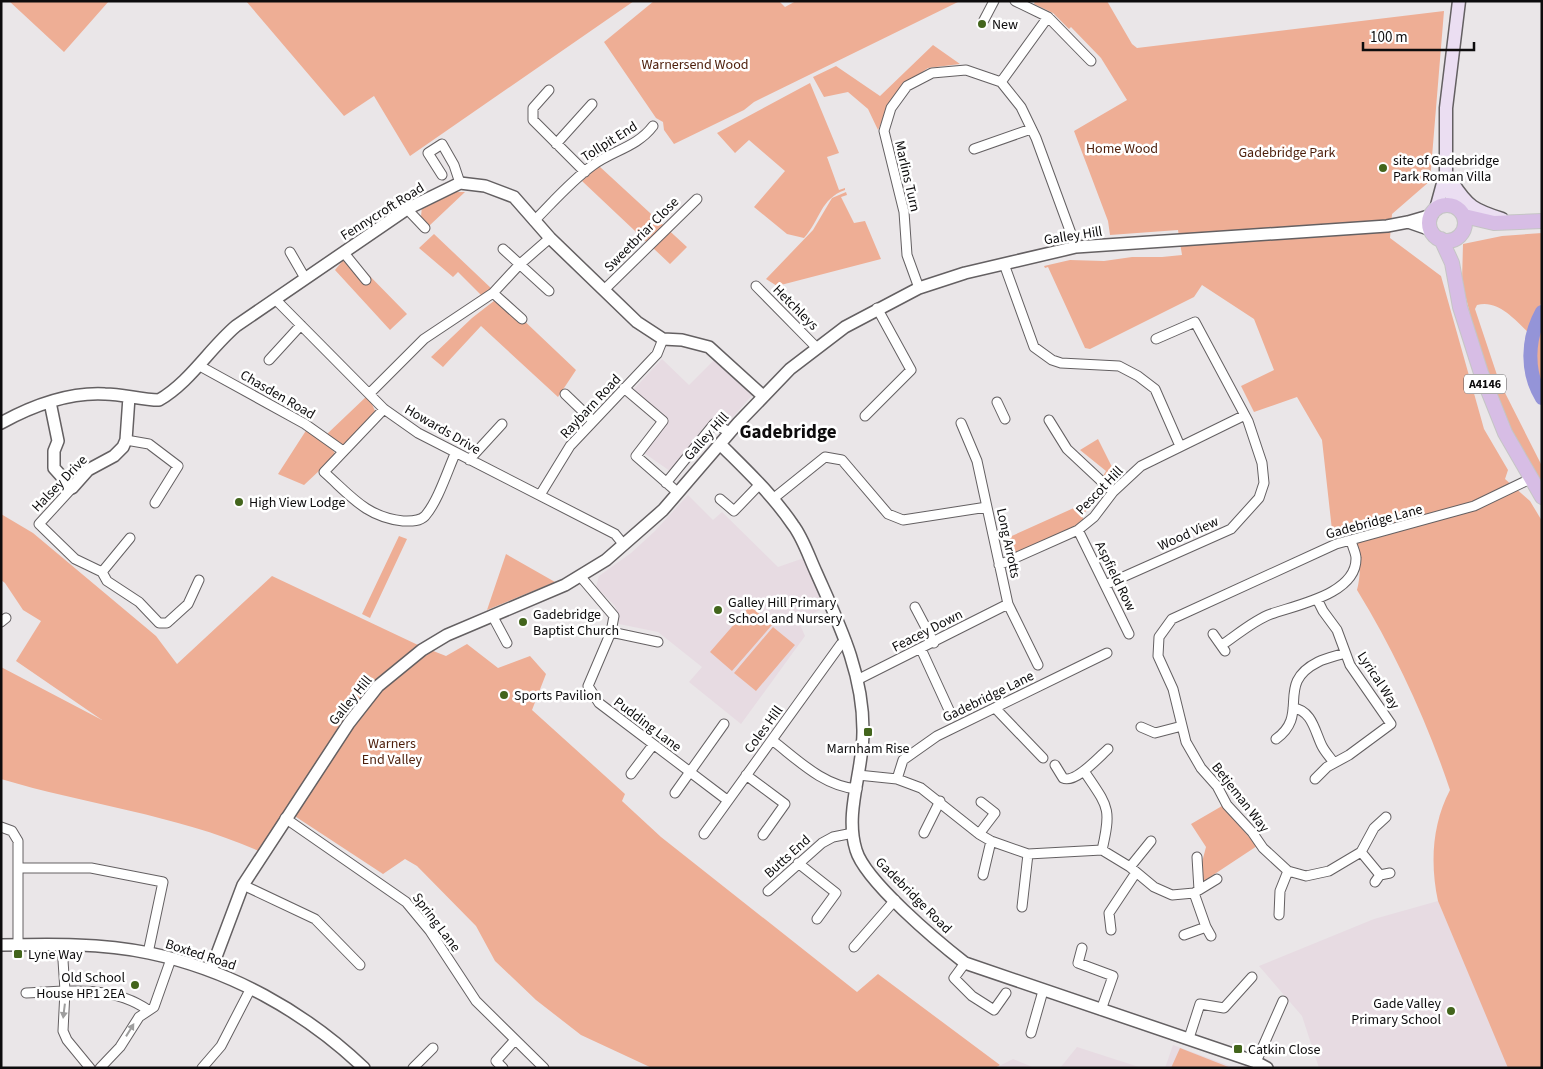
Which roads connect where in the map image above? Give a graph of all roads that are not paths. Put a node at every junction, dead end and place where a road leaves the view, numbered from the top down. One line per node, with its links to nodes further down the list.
1 (994, 1): 5 (street)
2 (1015, 1): 4 (street)
3 (1459, 1): 15 (main road)
4 (1048, 18): 6 (street); 7 (street)
5 (984, 20)
6 (1091, 61)
7 (1001, 82): 11 (street); 41 (street, Marlins Turn)
8 (549, 90): 12 (street)
9 (592, 104): 12 (street)
10 (653, 126): 14 (street, Tollpit End)
11 (1031, 129): 13 (street); 31 (street)
12 (556, 144): 14 (street)
13 (974, 149)
14 (584, 172): 22 (street, Tollpit End)
15 (1446, 174): 20 (main road); 21 (main road); 26 (main road)
16 (442, 176): 17 (street)
17 (460, 183): 19 (street, Fennycroft Road); 22 (street)
18 (697, 199): 42 (street, Sweetbriar Close)
19 (407, 209): 27 (street); 34 (street, Fennycroft Road)
20 (1459, 211): 21 (main road); 25 (main road); 29 (main road)
21 (1434, 212): 23 (street, Galley Hill); 28 (main road)
22 (534, 221): 30 (street)
23 (1408, 222): 28 (street, Galley Hill); 31 (street, Galley Hill)
24 (1538, 222): 26 (main road)
25 (1494, 223): 26 (main road); 29 (main road)
26 (1512, 223)
27 (426, 228)
28 (1436, 235): 29 (main road); 35 (main road, A4146)
29 (1459, 235): 35 (main road, A4146)
30 (550, 238): 37 (street); 42 (street)
31 (1076, 247): 36 (street, Galley Hill)
32 (504, 250): 37 (street)
33 (290, 252): 38 (street)
34 (344, 253): 38 (street, Fennycroft Road); 39 (street)
35 (1452, 263): 77 (main road, A4146)
36 (1004, 264): 41 (street, Galley Hill); 73 (street)
37 (520, 265): 43 (street); 44 (street)
38 (305, 278): 45 (street, Fennycroft Road)
39 (366, 280)
40 (756, 286): 51 (street, Hetchleys)
41 (919, 288): 46 (street, Galley Hill)
42 (605, 289): 49 (street)
43 (549, 291)
44 (493, 293): 47 (street); 55 (street)
45 (275, 300): 48 (street, Howards Drive); 53 (street, Fennycroft Road)
46 (877, 308): 51 (street, Galley Hill); 62 (street)
47 (522, 319)
48 (301, 325): 52 (street); 55 (street, Howards Drive)
49 (663, 339): 54 (street, Raybarn Road); 57 (street)
50 (1156, 339): 63 (street, Wood View)
51 (816, 347): 57 (street, Galley Hill)
52 (269, 360)
53 (198, 365): 58 (street, Fennycroft Road); 74 (street, Chasden Road)
54 (624, 388): 65 (street, Raybarn Road); 78 (street)
55 (370, 393): 61 (street, Howards Drive)
56 (566, 394): 65 (street)
57 (763, 396): 70 (street, Galley Hill)
58 (129, 397): 59 (street, Fennycroft Road); 71 (street)
59 (50, 402): 67 (street, Fennycroft Road); 80 (street)
60 (997, 402): 64 (street)
61 (384, 409): 74 (street); 75 (street, Howards Drive)
62 (865, 416)
63 (1243, 416): 73 (street, Pescot Hill); 97 (street, Wood View)
64 (1005, 419)
65 (592, 420): 83 (street, Raybarn Road)
66 (1049, 420): 82 (street)
67 (1, 423)
68 (962, 423): 88 (street, Long Arrotts)
69 (502, 424): 76 (street)
70 (730, 432): 72 (street, Galley Hill); 78 (street)
71 (126, 440): 80 (street, Halsey Drive); 87 (street)
72 (720, 444): 79 (street, Gadebridge Road); 81 (street, Galley Hill)
73 (1180, 446): 82 (street, Pescot Hill)
74 (343, 451): 75 (street)
75 (455, 454): 76 (street, Howards Drive)
76 (469, 460): 83 (street, Howards Drive)
77 (1530, 479): 84 (main road, A4146); 91 (street, Gadebridge Lane)
78 (666, 483): 81 (street)
79 (760, 484): 85 (street, Gadebridge Road); 86 (street)
80 (72, 488): 94 (street, Halsey Drive)
81 (676, 491): 92 (street, Galley Hill)
82 (1113, 492): 89 (street, Pescot Hill)
83 (540, 495): 92 (street, Howards Drive)
84 (1542, 497)
85 (774, 498): 88 (street); 106 (street, Gadebridge Road)
86 (720, 499)
87 (155, 503)
88 (987, 507): 93 (street, Long Arrotts)
89 (1078, 530): 93 (street, Pescot Hill); 97 (street, Aspfield Row)
90 (130, 538): 94 (street)
91 (1350, 540): 98 (street); 102 (street, Gadebridge Lane)
92 (624, 545): 95 (street, Galley Hill)
93 (998, 566): 99 (street, Long Arrotts)
94 (102, 572): 96 (street, Halsey Drive)
95 (580, 576): 101 (street, Galley Hill); 103 (street, Pudding Lane)
96 (199, 580)
97 (1105, 585): 104 (street, Aspfield Row)
98 (1317, 599): 105 (street); 112 (street, Lyrical Way)
99 (1008, 604): 109 (street, Feacey Down); 113 (street, Long Arrotts)
100 (916, 607): 109 (street)
101 (492, 615): 108 (street); 141 (street, Galley Hill)
102 (1172, 619): 119 (street, Betjeman Way)
103 (611, 632): 107 (street); 123 (street, Pudding Lane)
104 (1129, 634)
105 (1213, 634)
106 (846, 641): 114 (street, Gadebridge Road); 122 (street, Coles Hill)
107 (658, 642)
108 (507, 643)
109 (934, 643): 110 (street, Feacey Down)
110 (921, 650): 114 (street, Feacey Down); 117 (street)
111 (1107, 652): 115 (street, Gadebridge Lane)
112 (1345, 653): 116 (street); 126 (street, Lyrical Way)
113 (1038, 665)
114 (859, 679): 132 (street, Gadebridge Road)
115 (995, 708): 125 (street); 133 (street, Gadebridge Lane)
116 (1293, 708): 121 (street); 126 (street)
117 (949, 710)
118 (724, 724): 129 (street)
119 (1182, 726): 120 (street); 157 (street, Betjeman Way)
120 (1141, 727)
121 (1276, 739)
122 (772, 740): 131 (street, Coles Hill); 135 (street)
123 (652, 745): 129 (street, Pudding Lane); 130 (street)
124 (1108, 749): 128 (street)
125 (1043, 758)
126 (1334, 763): 134 (street)
127 (1055, 765): 128 (street)
128 (1084, 771): 150 (street)
129 (689, 772): 136 (street); 137 (street, Pudding Lane)
130 (631, 774)
131 (746, 774): 137 (street, Coles Hill); 147 (street)
132 (858, 775): 133 (street); 135 (street, Gadebridge Road)
133 (897, 779): 138 (street)
134 (1315, 779)
135 (857, 789): 145 (street, Gadebridge Road)
136 (675, 793)
137 (727, 800): 144 (street, Coles Hill)
138 (940, 801): 143 (street); 146 (street)
139 (981, 802): 146 (street)
140 (1386, 817): 151 (street)
141 (285, 818): 161 (street, Galley Hill); 193 (street, Spring Lane)
142 (1, 827): 155 (street)
143 (924, 833)
144 (704, 834)
145 (853, 834): 154 (street, Butts End); 164 (street, Gadebridge Road)
146 (979, 834): 149 (street)
147 (763, 835)
148 (1151, 840): 156 (street)
149 (991, 841): 152 (street); 158 (street)
150 (1102, 850): 152 (street); 156 (street)
151 (1361, 852): 157 (street); 159 (street)
152 (1028, 854): 165 (street)
153 (1197, 857): 163 (street)
154 (798, 863): 162 (street, Butts End); 167 (street)
155 (19, 868): 172 (street); 177 (street)
156 (1133, 870): 163 (street); 169 (street)
157 (1288, 871): 166 (street)
158 (983, 875)
159 (1382, 877)
160 (1217, 879): 163 (street)
161 (243, 885): 180 (street); 181 (street, Galley Hill)
162 (768, 891)
163 (1196, 891): 168 (street)
164 (896, 900): 175 (street); 179 (street, Gadebridge Road)
165 (1022, 907)
166 (1279, 915)
167 (817, 919)
168 (1206, 927): 170 (street); 171 (street)
169 (1111, 930)
170 (1184, 936)
171 (1211, 936)
172 (18, 944): 173 (street, Boxted Road); 174 (street, Boxted Road)
173 (1, 945)
174 (62, 945): 177 (street, Boxted Road); 184 (street)
175 (854, 947)
176 (1082, 948): 190 (street)
177 (148, 953): 178 (street, Boxted Road)
178 (171, 959): 181 (street, Boxted Road); 189 (street)
179 (965, 963): 185 (street, Gadebridge Road); 187 (street)
180 (360, 965)
181 (211, 970): 183 (street, Boxted Road)
182 (1252, 977): 192 (street)
183 (251, 988): 198 (street); 199 (street, Boxted Road)
184 (65, 991): 186 (street); 189 (street); 196 (street, one-way to 196)
185 (1044, 991): 190 (street, Gadebridge Road); 191 (street)
186 (26, 993)
187 (1006, 993)
188 (1283, 1001): 195 (street)
189 (148, 1010): 197 (street, one-way to 189)
190 (1101, 1010): 192 (street, Gadebridge Road)
191 (1031, 1033)
192 (1189, 1038): 195 (street, Gadebridge Road)
193 (514, 1041): 201 (street); 202 (street, Spring Lane)
194 (433, 1048): 200 (street)
195 (1256, 1062): 203 (street, Gadebridge Road)
196 (90, 1068)
197 (100, 1068)
198 (202, 1068)
199 (364, 1068)
200 (413, 1068)
201 (503, 1068)
202 (544, 1068)
203 (1267, 1068)

